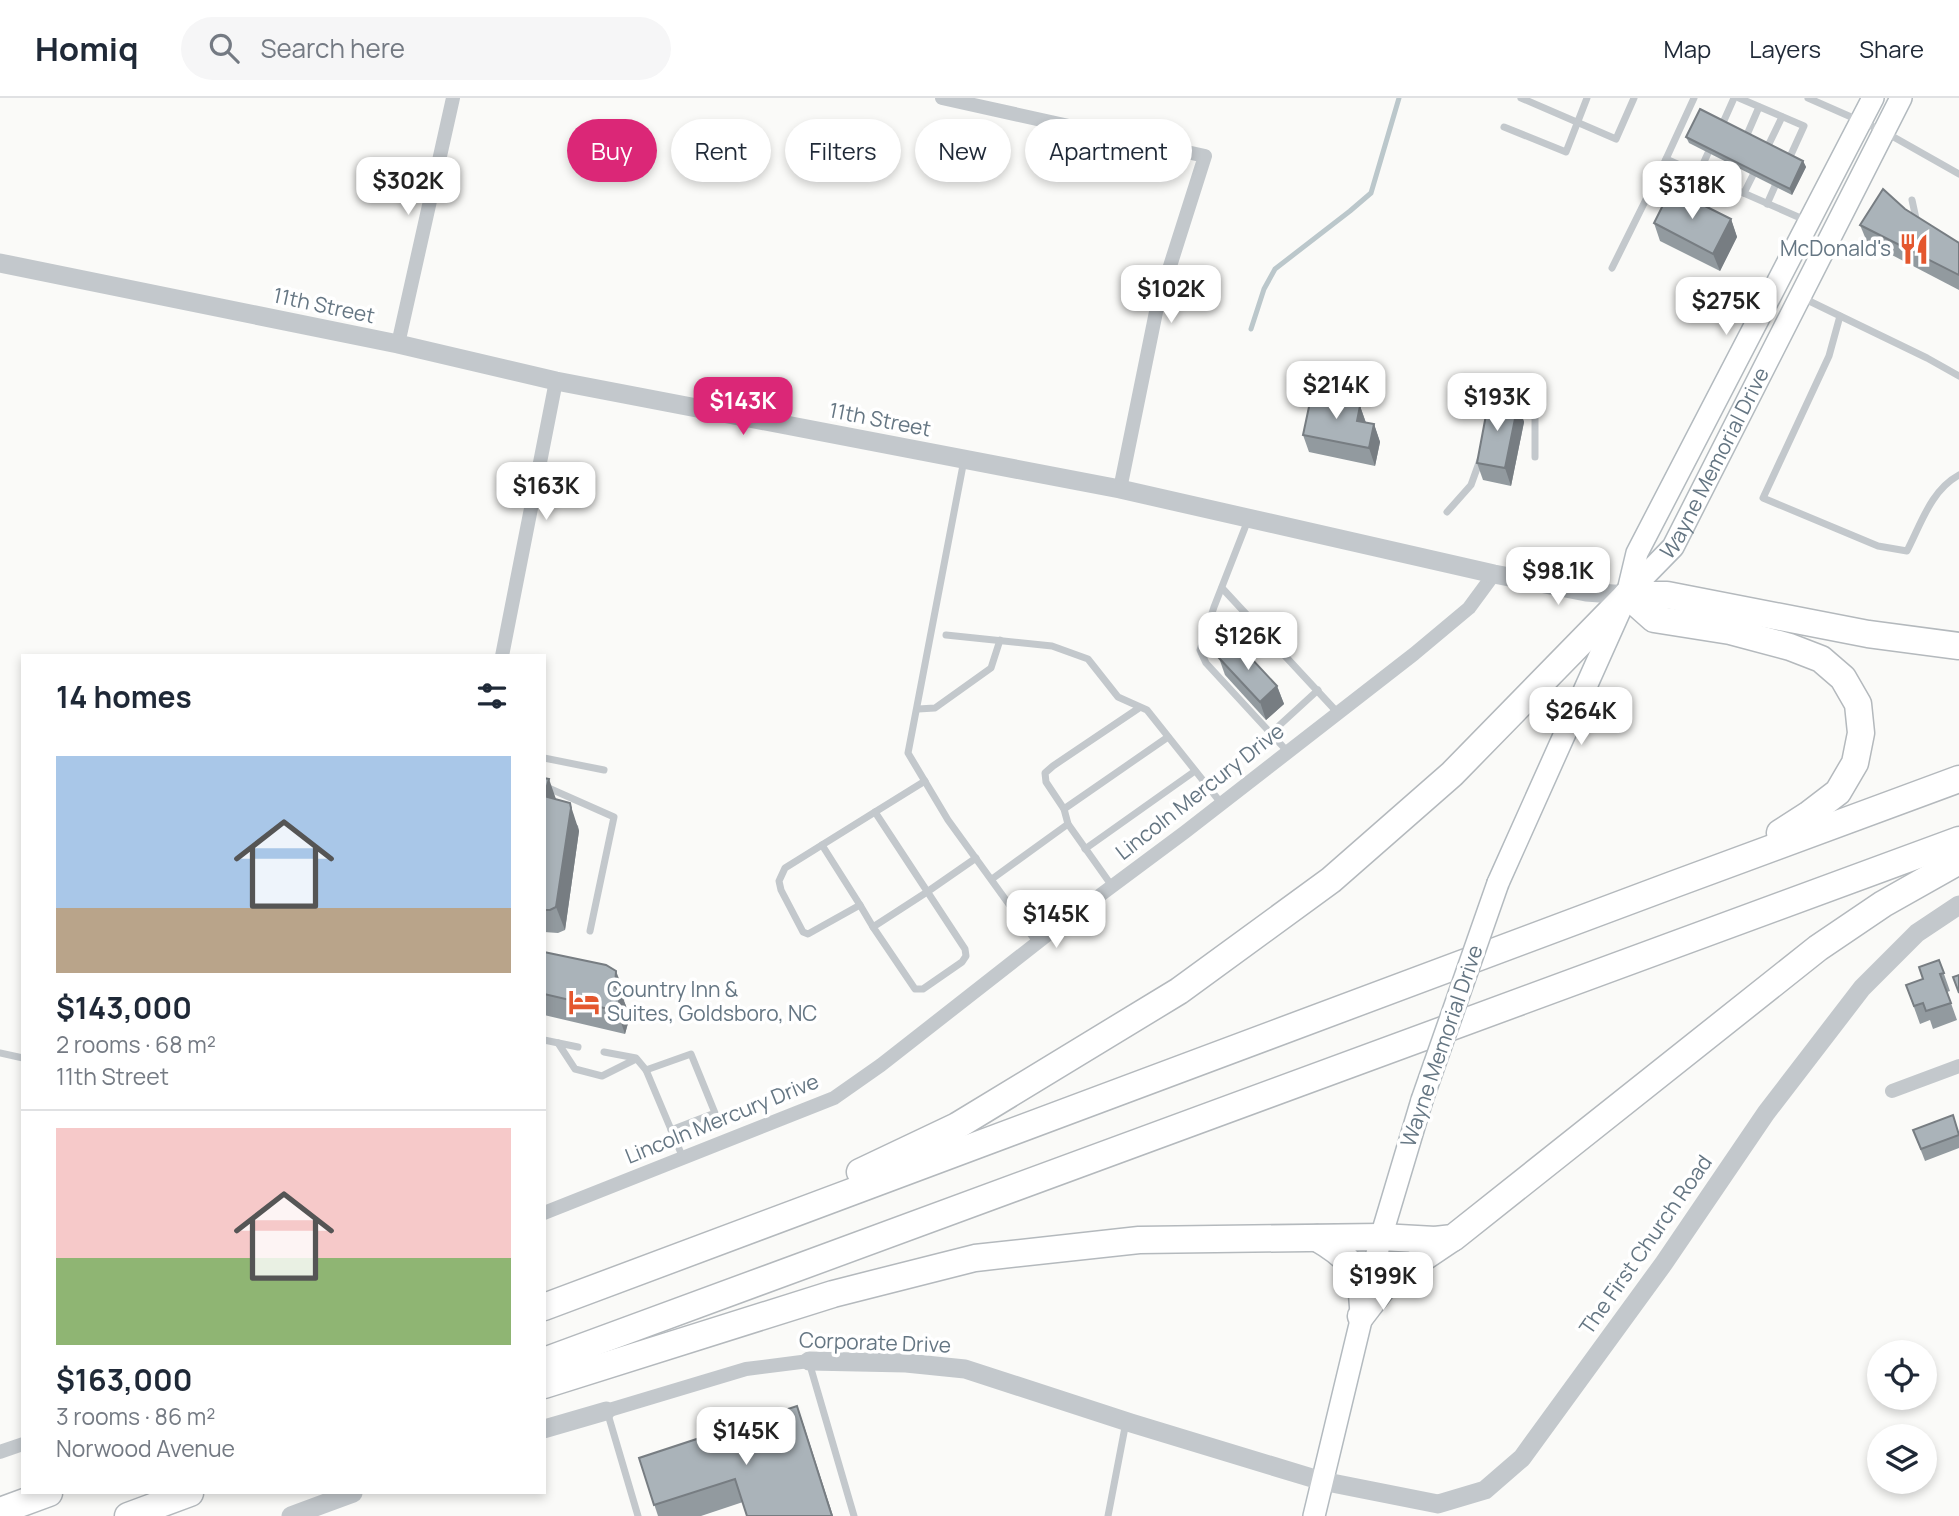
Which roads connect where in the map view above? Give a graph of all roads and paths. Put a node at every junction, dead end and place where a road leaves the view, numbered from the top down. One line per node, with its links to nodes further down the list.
1 (453, 98): 38 (street)
2 (942, 98): 46 (street)
3 (1521, 98): 14 (lane)
4 (1587, 98): 14 (lane)
5 (1634, 98): 14 (lane)
6 (1694, 98): 21 (lane)
7 (1736, 98): 11 (lane); 15 (lane)
8 (1808, 98): 13 (lane)
9 (1873, 98): 13 (main road, Wayne Memorial Drive)
10 (1901, 98): 17 (main road, Wayne Memorial Drive)
11 (1759, 107): 12 (lane); 18 (lane)
12 (1782, 117): 19 (lane); 22 (lane)
13 (1861, 121): 17 (lane); 32 (main road, Wayne Memorial Drive)
14 (1577, 123): 16 (lane)
15 (1722, 125)
16 (1504, 127)
17 (1883, 131): 25 (lane); 36 (main road, Wayne Memorial Drive)
18 (1746, 137)
19 (1767, 148)
20 (1708, 153): 24 (lane)
21 (1667, 159): 24 (lane); 35 (lane)
22 (1789, 159)
23 (1733, 165): 27 (lane)
24 (1699, 173): 27 (lane)
25 (1959, 174)
26 (1753, 175): 29 (lane)
27 (1724, 185): 29 (lane)
28 (1775, 186): 31 (lane)
29 (1744, 193): 31 (lane)
30 (1912, 200): 33 (lane)
31 (1767, 204): 32 (lane)
32 (1809, 222): 51 (main road, Wayne Memorial Drive)
33 (1919, 229)
34 (0, 263): 38 (street, 11th Street)
35 (1612, 268)
36 (1799, 296): 37 (lane); 51 (main road, Wayne Memorial Drive)
37 (1840, 316): 39 (lane); 45 (lane)
38 (398, 344): 40 (street, 11th Street)
39 (1959, 376)
40 (556, 381): 44 (street, 11th Street); 55 (street)
41 (1490, 415): 43 (lane)
42 (1482, 456): 47 (lane)
43 (1535, 457)
44 (964, 459): 46 (street, 11th Street); 58 (lane)
45 (1959, 475)
46 (1120, 489): 48 (street, 11th Street)
47 (1447, 512)
48 (1248, 518): 49 (street, 11th Street); 50 (lane)
49 (1494, 574): 51 (street, 11th Street); 59 (street, Lincoln Mercury Drive)
50 (1222, 588): 56 (lane); 60 (lane)
51 (1627, 595): 54 (highway); 81 (highway); 102 (main road, Wayne Memorial Drive, bridge); 105 (highway)
52 (946, 635): 53 (lane)
53 (1000, 640): 57 (lane); 58 (lane)
54 (1959, 646)
55 (502, 654)
56 (1318, 690): 59 (lane); 60 (lane)
57 (1139, 708): 61 (lane); 72 (lane)
58 (918, 709): 67 (lane)
59 (1337, 712): 62 (street, Lincoln Mercury Drive)
60 (1271, 733): 62 (lane)
61 (1168, 737): 65 (lane); 72 (lane)
62 (1287, 751): 70 (street, Lincoln Mercury Drive)
63 (546, 758): 64 (lane)
64 (604, 770)
65 (1195, 771): 70 (lane); 77 (lane)
66 (1959, 779): 81 (highway)
67 (925, 781): 73 (lane); 78 (lane)
68 (546, 787): 69 (lane)
69 (580, 801): 71 (lane); 87 (lane)
70 (1221, 803): 82 (street, Lincoln Mercury Drive)
71 (572, 807)
72 (1064, 809): 74 (lane)
73 (875, 812): 76 (lane); 83 (lane)
74 (1068, 824): 77 (lane); 80 (lane)
75 (1959, 840): 108 (highway)
76 (822, 845): 84 (lane); 84 (lane)
77 (1085, 849): 82 (lane)
78 (976, 858): 80 (lane); 83 (lane)
79 (1959, 860): 104 (highway)
80 (992, 879): 88 (lane)
81 (1672, 884): 105 (highway)
82 (1112, 887): 88 (street, Lincoln Mercury Drive)
83 (927, 892): 86 (lane); 86 (lane)
84 (860, 905): 86 (lane)
85 (1959, 905): 116 (street, The First Church Road)
86 (873, 926)
87 (590, 931)
88 (1037, 943): 100 (street, Lincoln Mercury Drive)
89 (546, 1040): 90 (lane)
90 (558, 1043): 91 (lane); 95 (lane)
91 (578, 1047)
92 (604, 1052): 95 (lane)
93 (0, 1053): 94 (lane)
94 (21, 1058)
95 (636, 1058): 97 (lane)
96 (1959, 1066): 98 (street)
97 (646, 1070): 99 (lane); 99 (lane)
98 (1892, 1091)
99 (671, 1129): 100 (lane)
100 (683, 1158): 101 (street, Lincoln Mercury Drive)
101 (546, 1212)
102 (1381, 1237): 103 (highway); 104 (highway); 107 (main road, Wayne Memorial Drive)
103 (1317, 1238): 107 (highway); 110 (highway)
104 (1453, 1238): 107 (highway)
105 (690, 1252): 106 (highway)
106 (546, 1306)
107 (1362, 1312): 116 (main road, Wayne Memorial Drive)
108 (546, 1360)
109 (809, 1361): 111 (street, Corporate Drive); 112 (street, Corporate Drive); 124 (lane)
110 (546, 1384)
111 (606, 1411): 113 (street, Corporate Drive); 123 (lane)
112 (1126, 1421): 116 (street, Corporate Drive); 125 (lane)
113 (546, 1428)
114 (21, 1445): 115 (street)
115 (0, 1452)
116 (1322, 1481): 126 (main road, Wayne Memorial Drive)
117 (46, 1494): 120 (highway)
118 (187, 1494): 121 (highway)
119 (350, 1494): 122 (street)
120 (0, 1511)
121 (128, 1516)
122 (291, 1516)
123 (638, 1516)
124 (854, 1516)
125 (1108, 1516)
126 (1314, 1516)

